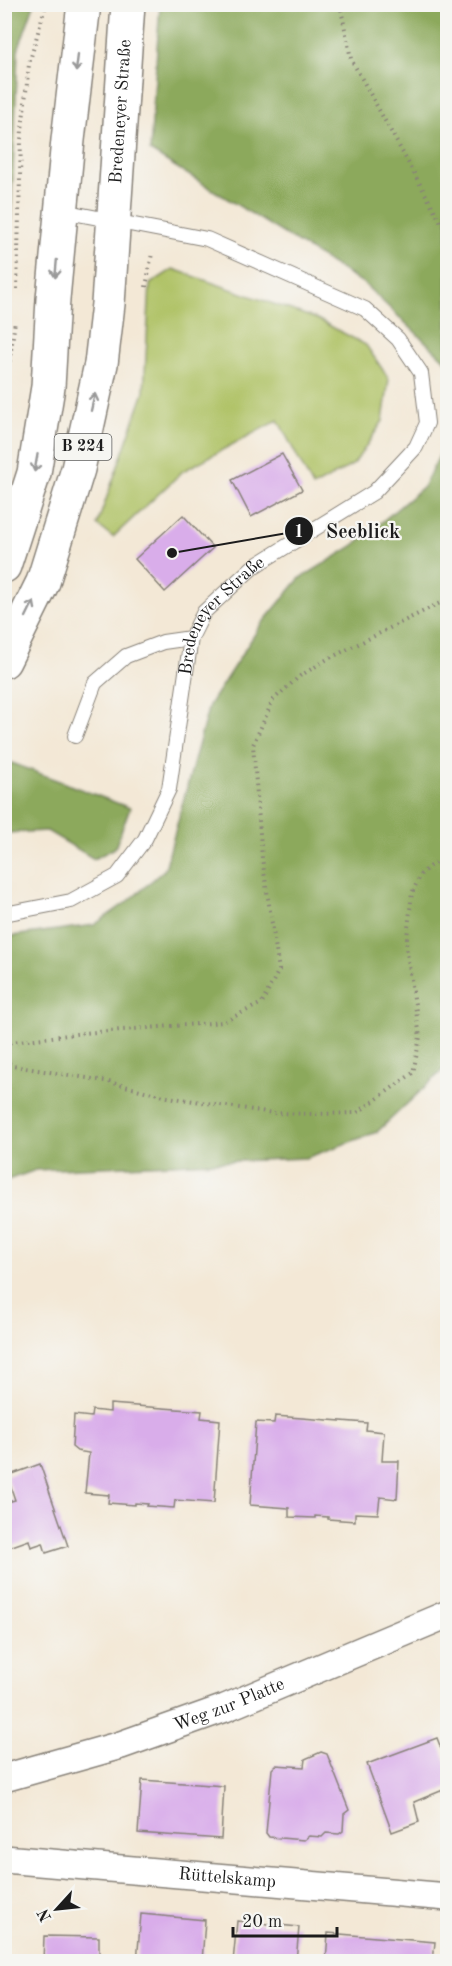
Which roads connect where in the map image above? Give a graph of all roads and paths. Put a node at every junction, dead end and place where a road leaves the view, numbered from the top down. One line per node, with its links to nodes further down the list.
1 (45, 4): 9 (path)
2 (84, 4): 5 (main road, B 224, one-way to 5)
3 (128, 4): 6 (main road, Bredeneyer Straße / B 224)
4 (340, 4): 8 (path)
5 (62, 211): 6 (lane, Bredeneyer Straße); 13 (main road, B 224, one-way to 13)
6 (113, 220): 7 (lane, Bredeneyer Straße); 16 (main road, Bredeneyer Straße / B 224, one-way to 6)
7 (156, 229): 10 (path); 15 (lane, Bredeneyer Straße)
8 (447, 235)
9 (16, 296)
10 (145, 296)
11 (15, 318): 12 (path)
12 (4, 403)
13 (4, 566)
14 (447, 599): 20 (path)
15 (191, 638): 17 (lane); 19 (lane, Bredeneyer Straße)
16 (4, 661)
17 (75, 736)
18 (447, 860): 21 (path)
19 (5, 914)
20 (4, 1043)
21 (4, 1060)
22 (447, 1614): 23 (street, Weg zur Platte)
23 (4, 1778)
24 (4, 1859): 25 (street, Rüttelskamp)
25 (447, 1897)

